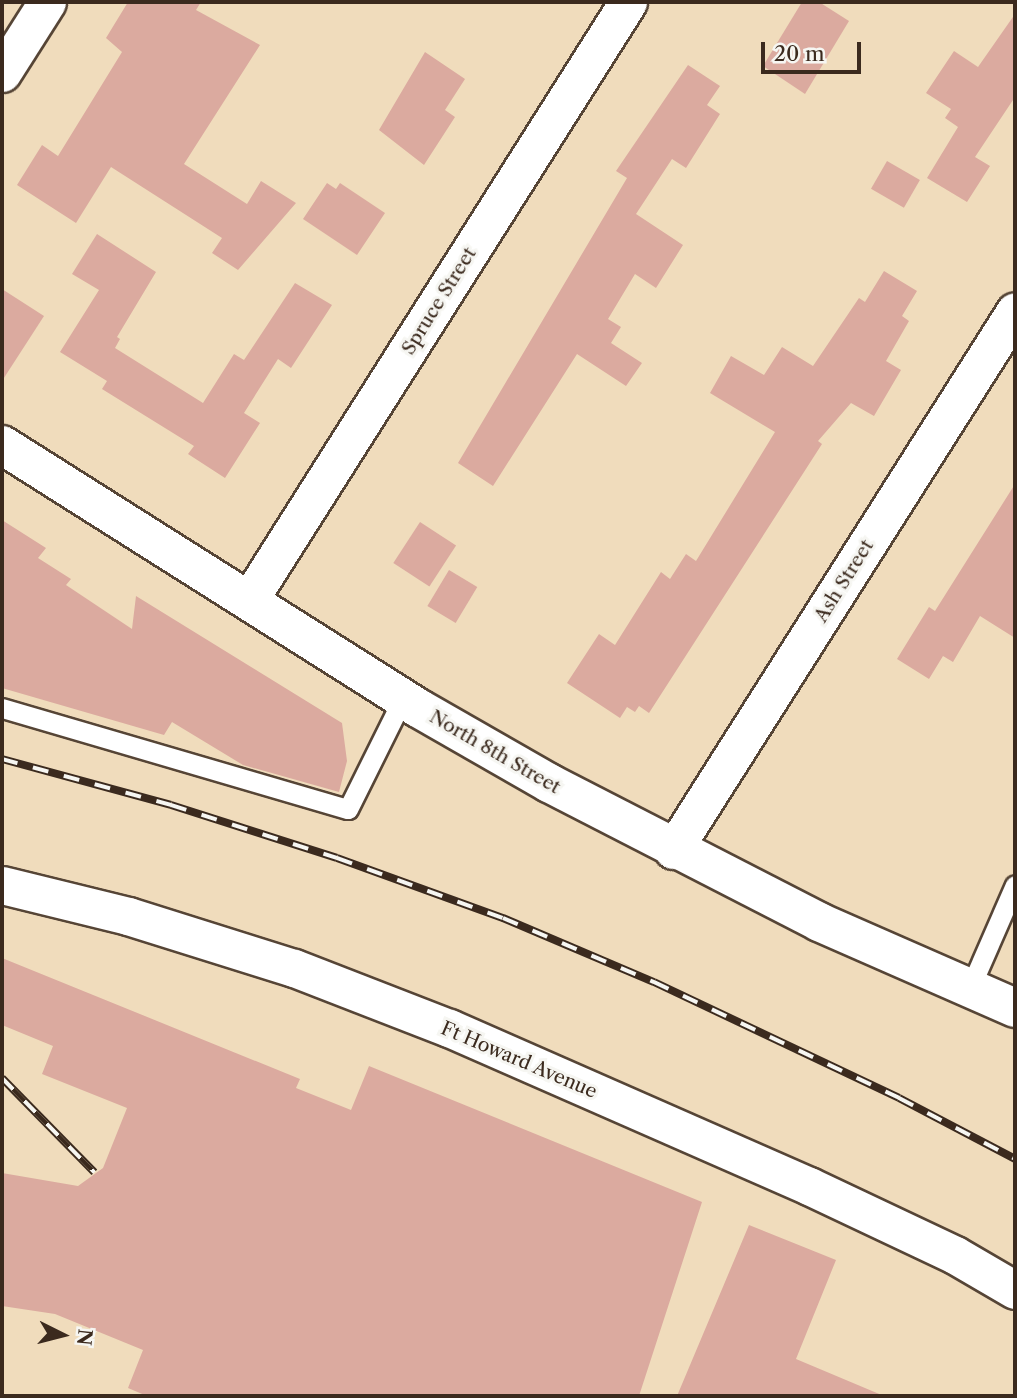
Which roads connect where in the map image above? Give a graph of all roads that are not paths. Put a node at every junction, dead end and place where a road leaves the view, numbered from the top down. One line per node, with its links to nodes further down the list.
1 (47, 2): 3 (street)
2 (628, 2): 6 (street, Spruce Street)
3 (2, 73)
4 (1015, 311): 9 (street, Ash Street)
5 (2, 445): 6 (main road, North 8th Street)
6 (249, 600): 7 (main road, North 8th Street)
7 (402, 698): 8 (lane); 9 (main road, North 8th Street)
8 (2, 708)
9 (673, 850): 12 (main road, North 8th Street)
10 (2, 885): 14 (street, Ft Howard Avenue)
11 (1015, 885): 12 (lane)
12 (970, 988): 13 (main road, North 8th Street)
13 (1015, 1008)
14 (1015, 1290)

